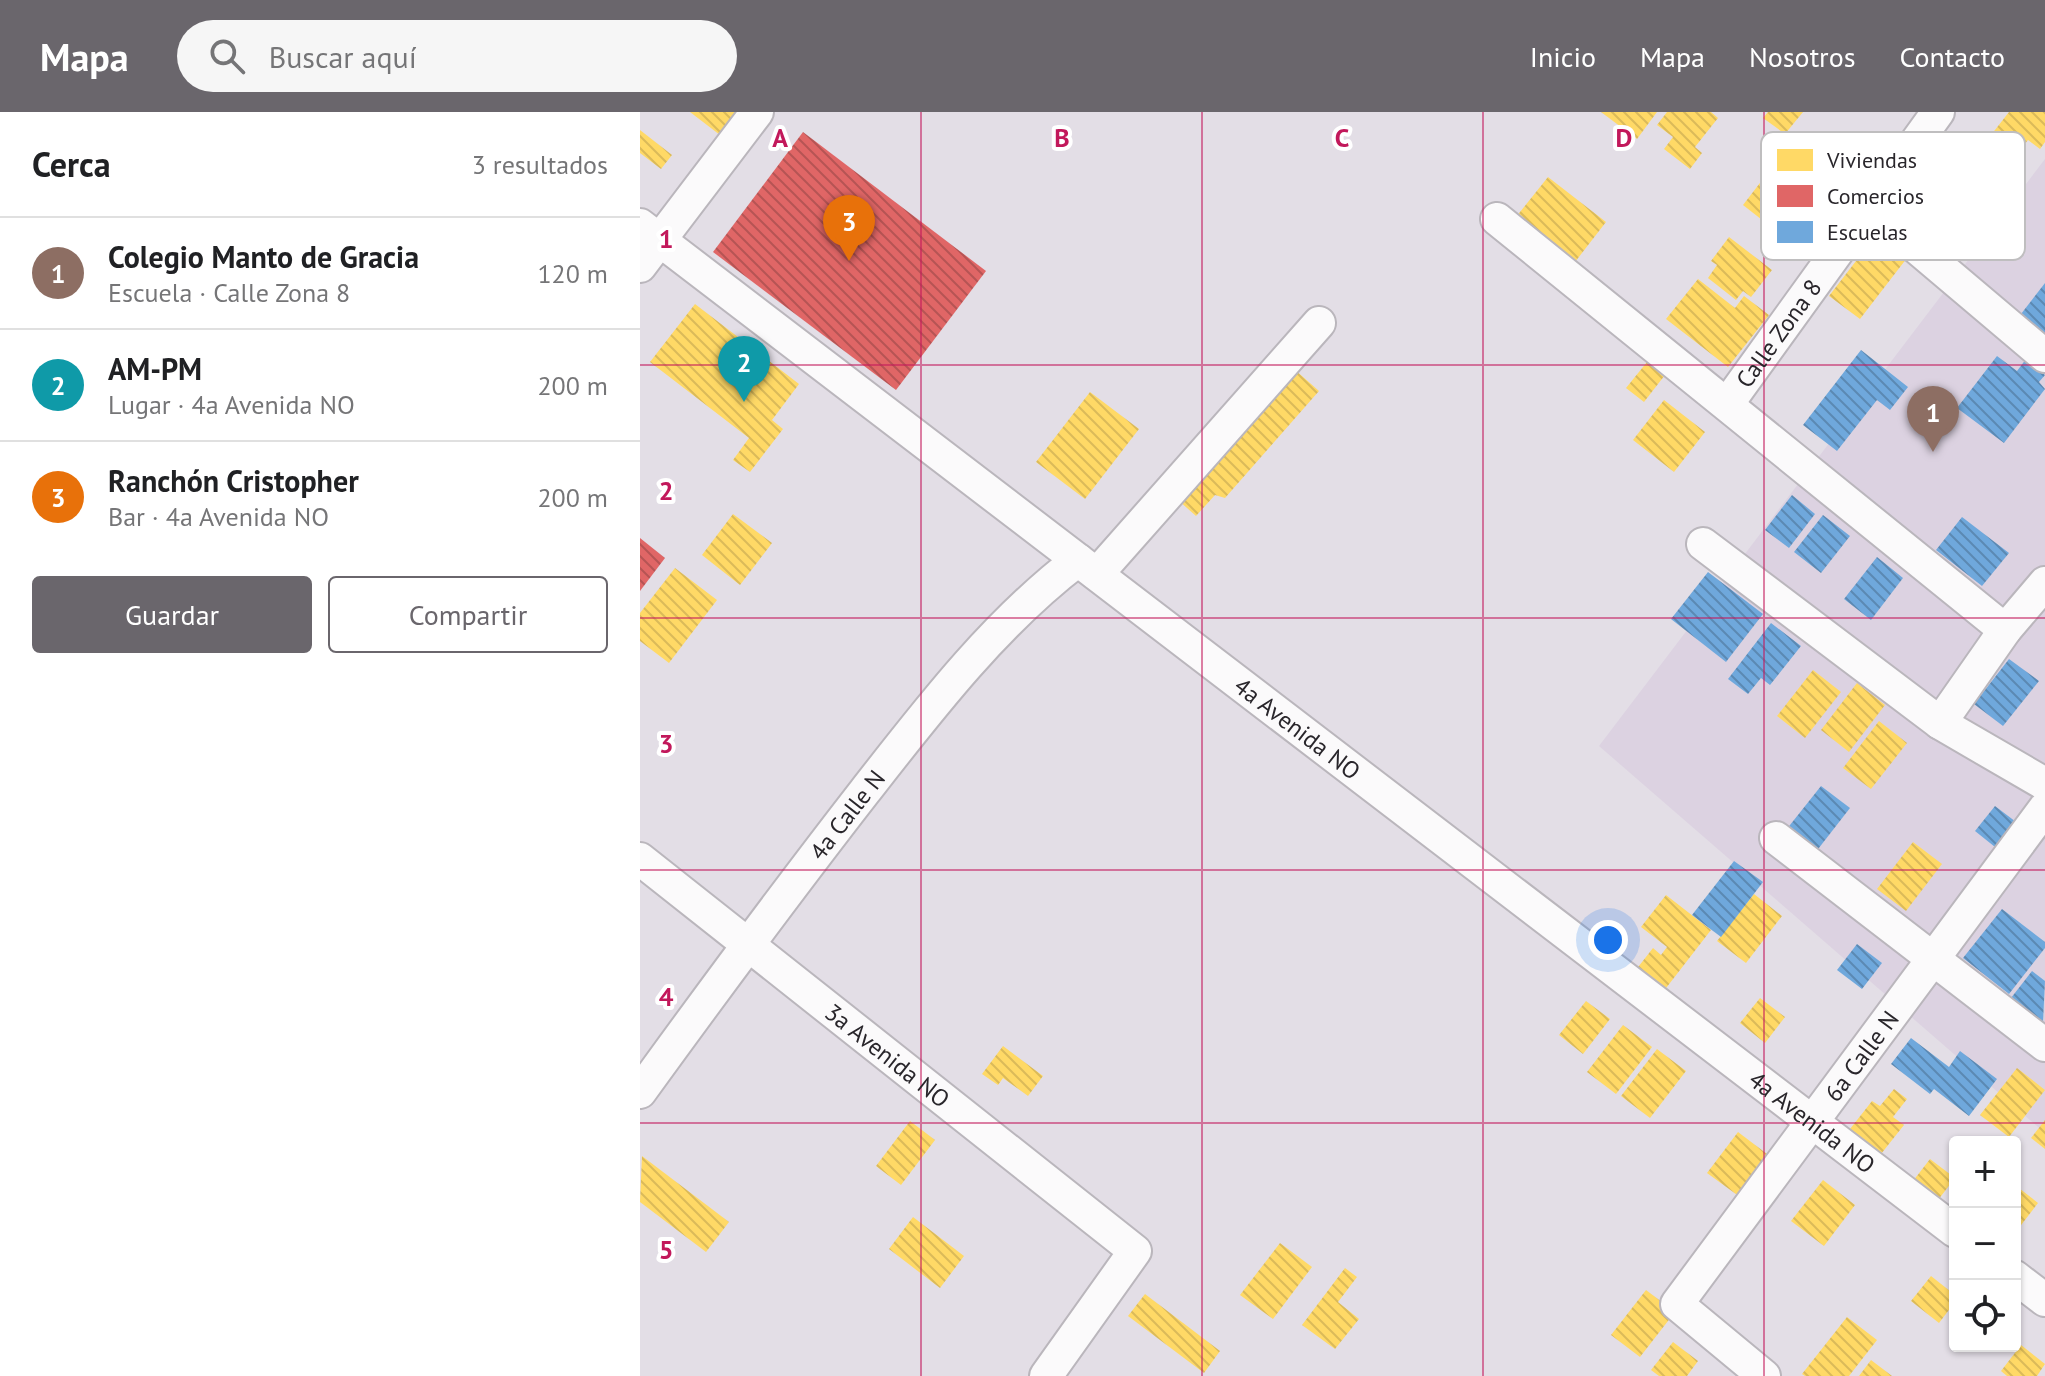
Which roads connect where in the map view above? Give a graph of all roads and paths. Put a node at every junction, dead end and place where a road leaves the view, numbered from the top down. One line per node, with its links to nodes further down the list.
1 (757, 112): 5 (street)
2 (1938, 112): 3 (street, Calle Zona 8)
3 (1923, 132)
4 (1497, 219): 11 (street)
5 (650, 233): 8 (street); 13 (street, 4a Avenida NO)
6 (1831, 260): 11 (street, Calle Zona 8)
7 (1931, 260): 10 (street)
8 (640, 266)
9 (1319, 323): 13 (street, 4a Calle N)
10 (2045, 356)
11 (1728, 403): 15 (street)
12 (1703, 544): 16 (street)
13 (1087, 567): 21 (street, 4a Calle N); 25 (street, 4a Avenida NO)
14 (2045, 583): 15 (street)
15 (2005, 630): 16 (street)
16 (1940, 723): 17 (street)
17 (2045, 784)
18 (2045, 808): 22 (street, 6a Calle N)
19 (1776, 838): 22 (street)
20 (640, 859): 21 (street, 3a Avenida NO)
21 (747, 945): 24 (street, 4a Calle N); 29 (street, 3a Avenida NO)
22 (1934, 958): 23 (street); 25 (street, 6a Calle N)
23 (2045, 1045)
24 (640, 1092)
25 (1813, 1122): 26 (street, 4a Avenida NO); 30 (street, 6a Calle N)
26 (1949, 1226)
27 (2019, 1280): 28 (street)
28 (2045, 1300)
29 (1046, 1376)
30 (1764, 1376)

